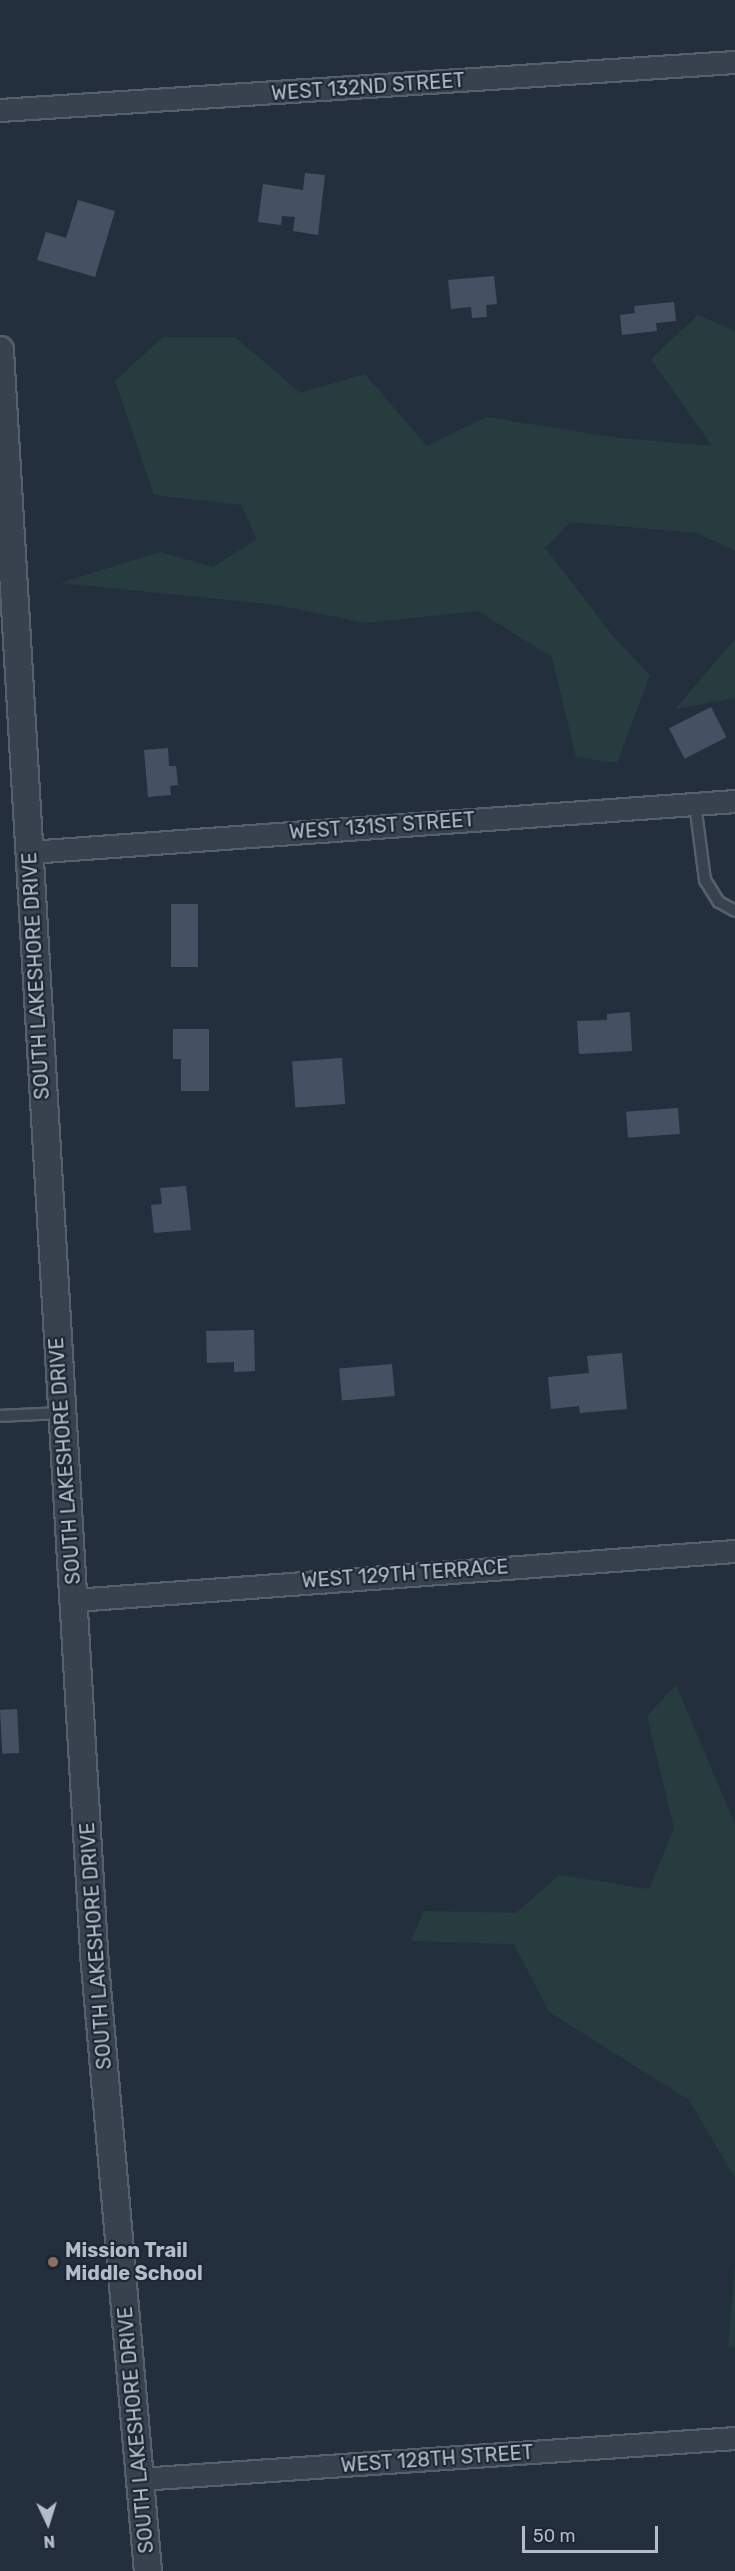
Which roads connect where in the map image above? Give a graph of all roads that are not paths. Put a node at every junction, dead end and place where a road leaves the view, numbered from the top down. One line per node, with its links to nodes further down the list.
1 (735, 62): 2 (street, WEST 132ND STREET)
2 (0, 110)
3 (0, 350): 4 (street, SOUTH LAKESHORE DRIVE)
4 (1, 404): 7 (street, SOUTH LAKESHORE DRIVE)
5 (735, 801): 6 (street, WEST 131ST STREET)
6 (695, 804): 7 (street, WEST 131ST STREET); 8 (lane)
7 (29, 852): 9 (street, SOUTH LAKESHORE DRIVE)
8 (735, 911)
9 (61, 1413): 10 (lane); 12 (street, SOUTH LAKESHORE DRIVE)
10 (0, 1416)
11 (735, 1551): 12 (street, WEST 129TH TERRACE)
12 (75, 1600): 14 (street, SOUTH LAKESHORE DRIVE)
13 (735, 2438): 14 (street, WEST 128TH STREET)
14 (140, 2480): 15 (street, SOUTH LAKESHORE DRIVE)
15 (148, 2571)

